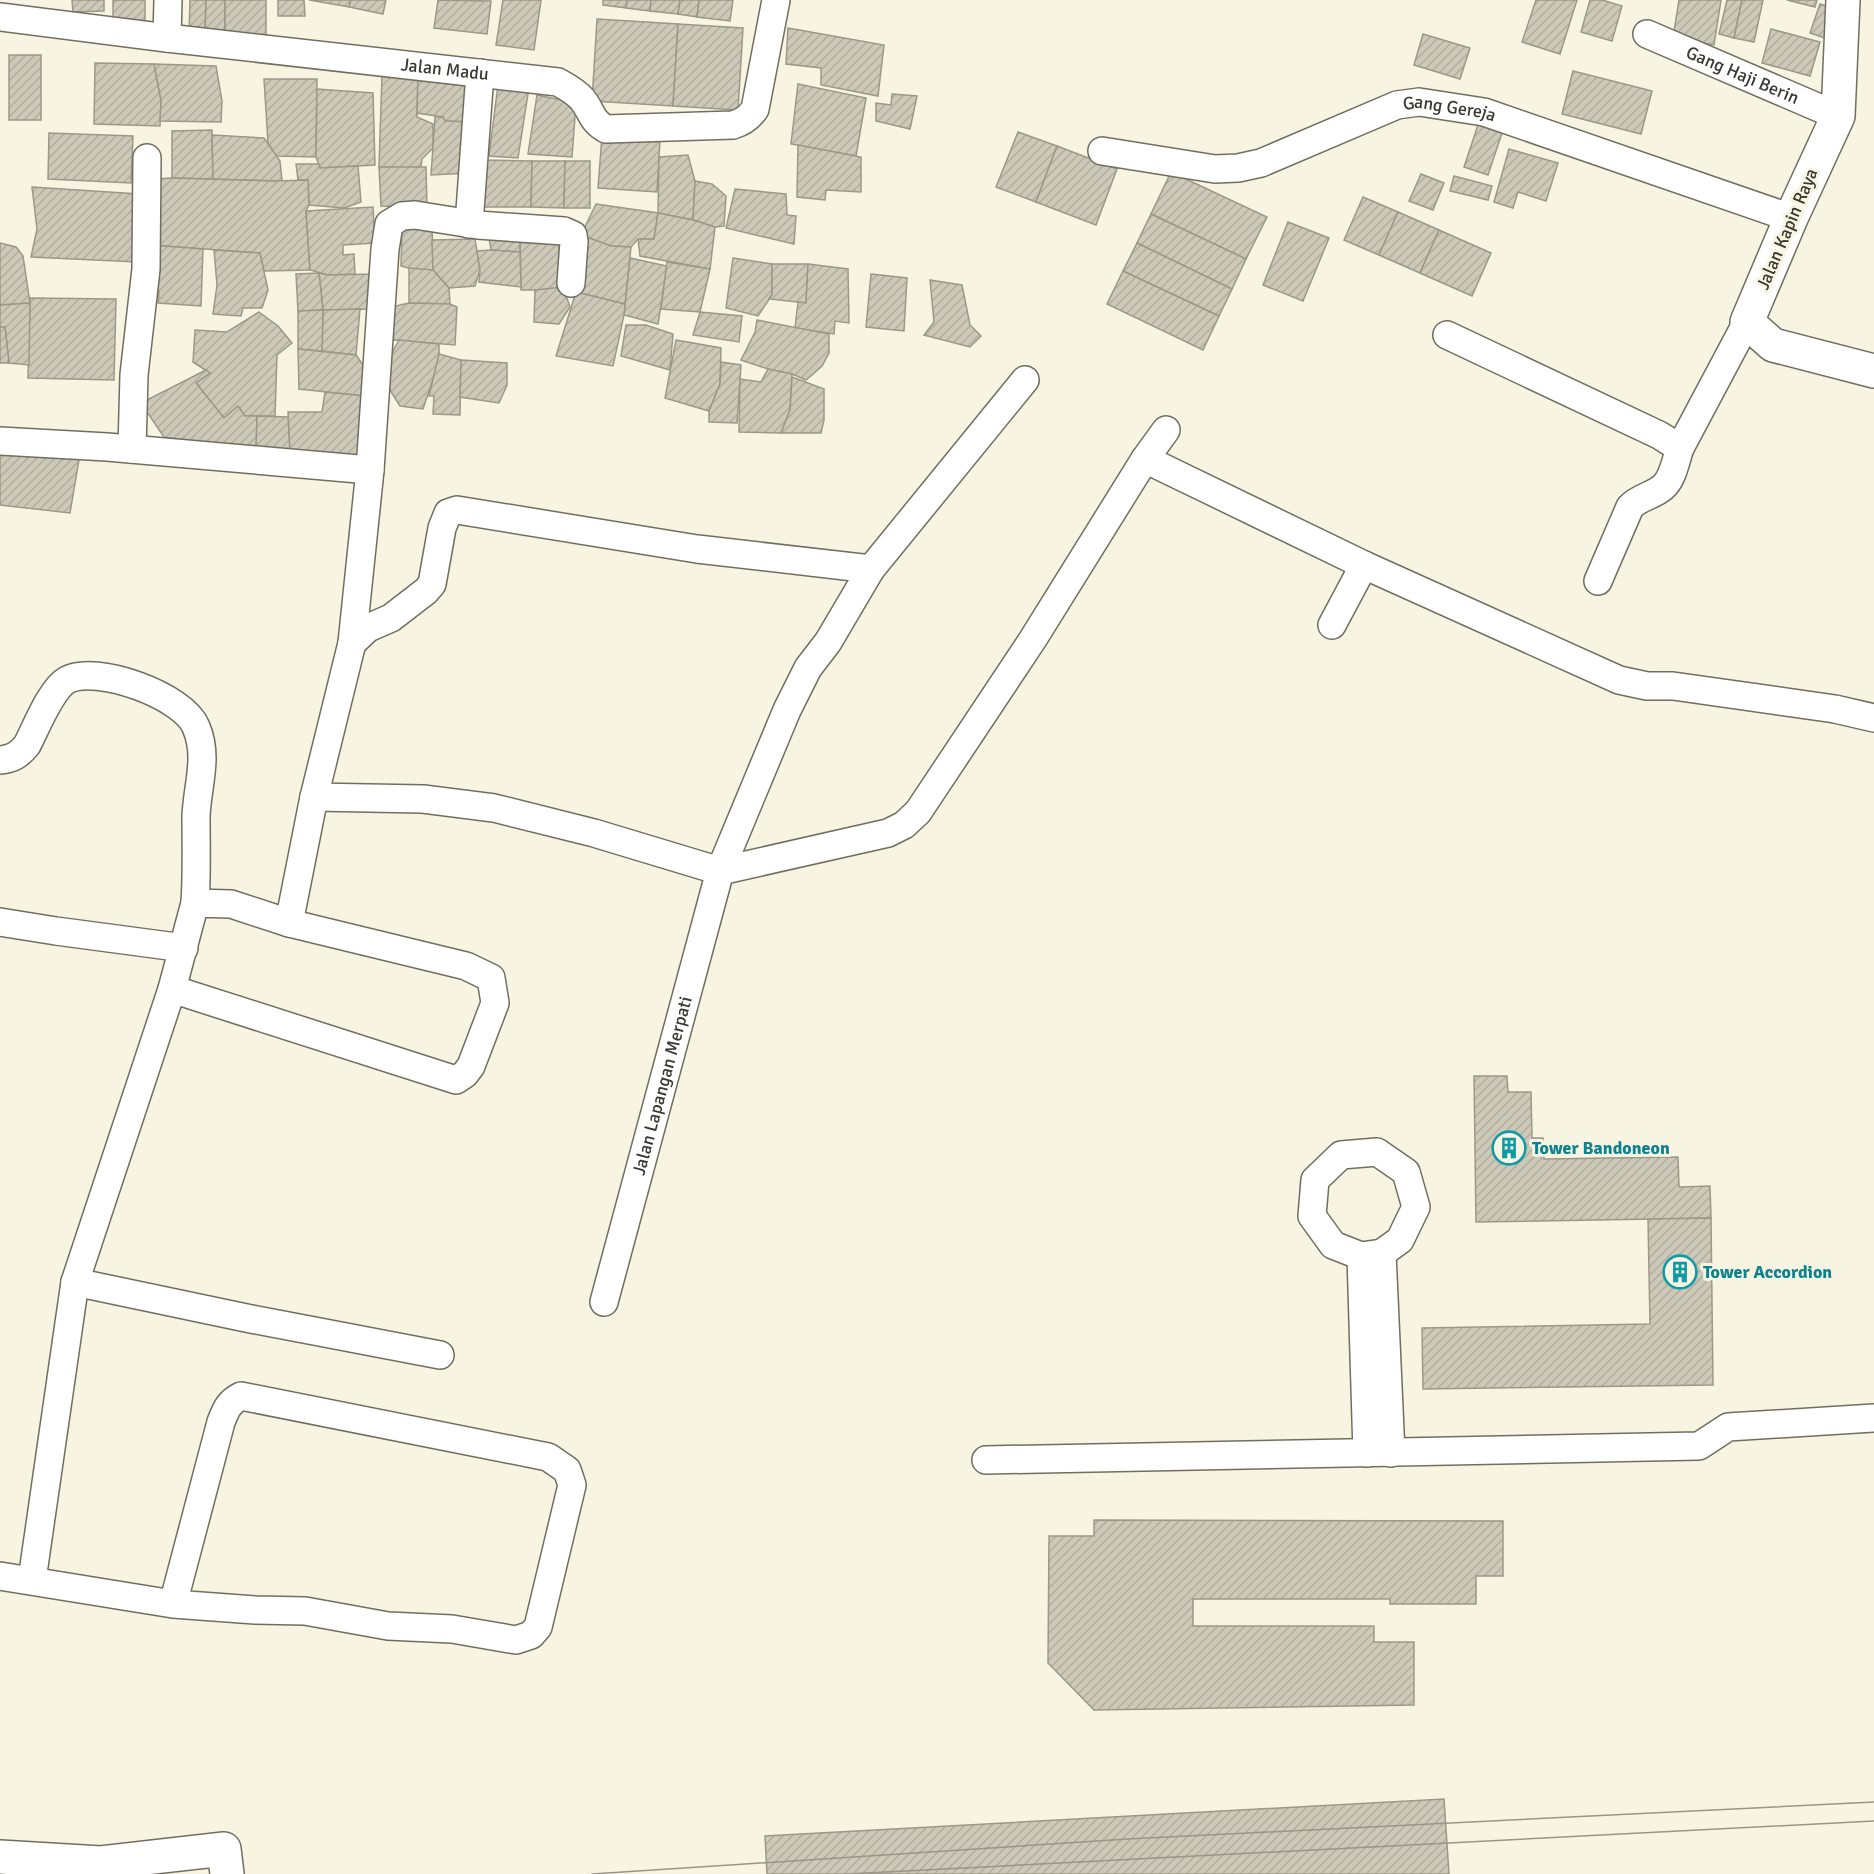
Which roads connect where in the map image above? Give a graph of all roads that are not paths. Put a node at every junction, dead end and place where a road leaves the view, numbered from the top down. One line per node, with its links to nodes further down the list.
1 (168, 0): 6 (street)
2 (776, 0): 7 (street, Jalan Madu)
3 (1843, 0): 8 (street, Jalan Kapin Raya)
4 (0, 17): 6 (street, Jalan Madu)
5 (1647, 34): 8 (street, Gang Haji Berin)
6 (167, 38): 7 (street, Jalan Madu)
7 (480, 73): 12 (street)
8 (1838, 116): 11 (street, Jalan Kapin Raya)
9 (1102, 151): 11 (street, Gang Gereja)
10 (147, 158): 20 (street)
11 (1791, 218): 14 (street, Jalan Kapin Raya)
12 (469, 224): 13 (street); 23 (street)
13 (571, 283)
14 (1747, 322): 16 (street); 21 (street)
15 (1447, 335): 21 (street)
16 (1874, 371)
17 (1025, 380): 25 (street, Jalan Lapangan Merpati)
18 (1166, 429): 22 (street)
19 (0, 441): 20 (street)
20 (132, 448): 23 (street)
21 (1680, 448): 26 (street)
22 (1145, 459): 24 (street); 32 (street)
23 (370, 470): 28 (street)
24 (1364, 565): 27 (street); 29 (street)
25 (871, 569): 28 (street); 32 (street, Jalan Lapangan Merpati)
26 (1598, 581)
27 (1332, 625)
28 (352, 643): 31 (street)
29 (1874, 718)
30 (0, 760): 33 (street)
31 (314, 797): 32 (street); 35 (street)
32 (720, 871): 40 (street, Jalan Lapangan Merpati)
33 (195, 903): 35 (street); 36 (street)
34 (0, 922): 36 (street)
35 (289, 923): 37 (street)
36 (184, 948): 37 (street)
37 (172, 989): 39 (street)
38 (1372, 1254): 43 (street)
39 (75, 1282): 41 (street); 46 (street)
40 (604, 1302)
41 (440, 1355)
42 (1874, 1419): 43 (street)
43 (1379, 1453): 44 (street)
44 (986, 1460)
45 (0, 1576): 46 (street)
46 (32, 1580): 47 (street)
47 (173, 1604): 47 (street)
48 (0, 1857): 49 (street)
49 (226, 1861)

